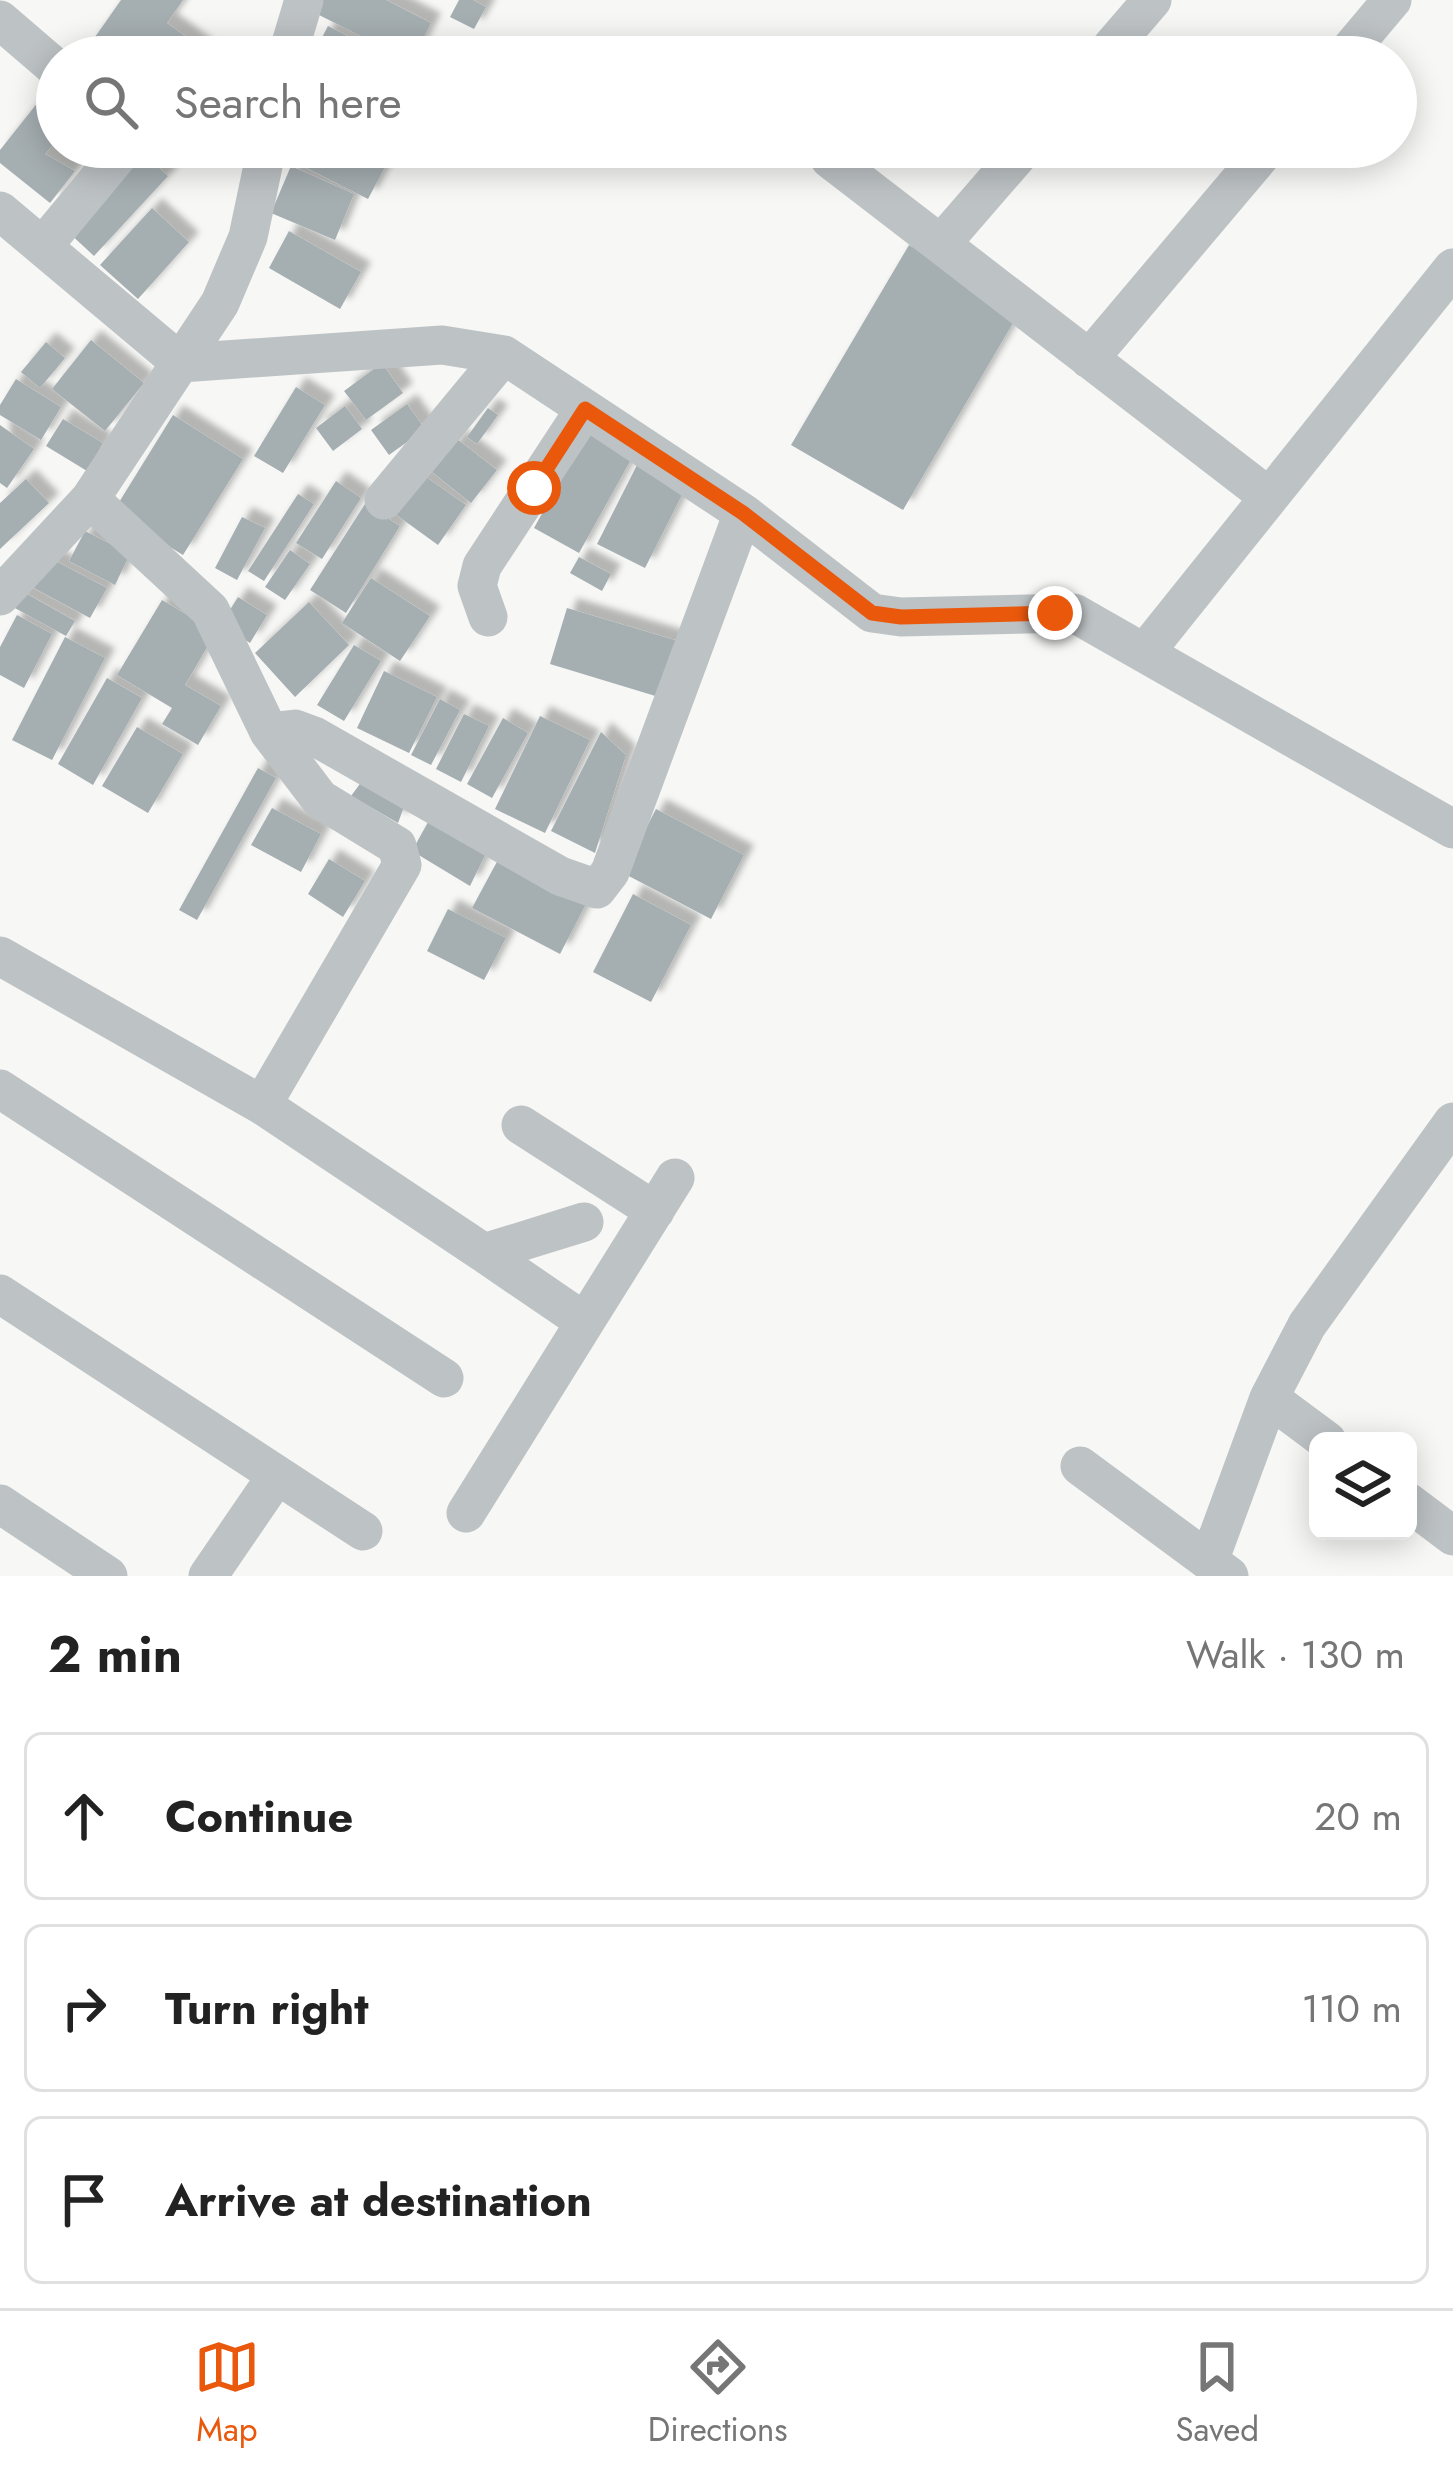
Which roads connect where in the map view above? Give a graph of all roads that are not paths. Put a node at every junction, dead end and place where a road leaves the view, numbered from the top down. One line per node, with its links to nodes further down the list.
1 (304, 0): 5 (street)
2 (1152, 0): 6 (street)
3 (1392, 0): 7 (street)
4 (0, 20): 8 (street)
5 (293, 36)
6 (1120, 36)
7 (1362, 36)
8 (36, 51)
9 (108, 168): 16 (street)
10 (262, 168): 20 (street)
11 (842, 168): 15 (street)
12 (1007, 168): 15 (street)
13 (1250, 168): 19 (street)
14 (0, 211): 16 (street)
15 (941, 244): 19 (street)
16 (44, 246): 20 (street)
17 (1453, 268): 22 (street)
18 (504, 355): 20 (street); 21 (street); 24 (street)
19 (1089, 359): 22 (street)
20 (181, 363): 23 (street)
21 (585, 409): 25 (street); 27 (street)
22 (1269, 497): 28 (street)
23 (90, 499): 26 (street); 29 (street)
24 (384, 500)
25 (743, 513): 28 (street); 29 (street)
26 (0, 596)
27 (488, 617)
28 (1146, 651): 30 (street)
29 (269, 732): 33 (street)
30 (1453, 829)
31 (0, 956): 33 (street)
32 (0, 1090): 40 (street)
33 (262, 1105): 37 (street)
34 (1453, 1122): 41 (street)
35 (521, 1125): 39 (street)
36 (584, 1222): 37 (street)
37 (484, 1253): 39 (street)
38 (0, 1294): 44 (street)
39 (585, 1322): 47 (street)
40 (443, 1378)
41 (1269, 1397): 42 (street); 50 (street)
42 (1315, 1432)
43 (1079, 1466): 50 (street)
44 (278, 1475): 48 (street); 52 (street)
45 (0, 1504): 51 (street)
46 (1417, 1509): 49 (street)
47 (466, 1513)
48 (363, 1531)
49 (1453, 1536)
50 (1219, 1568)
51 (108, 1576)
52 (208, 1576)

